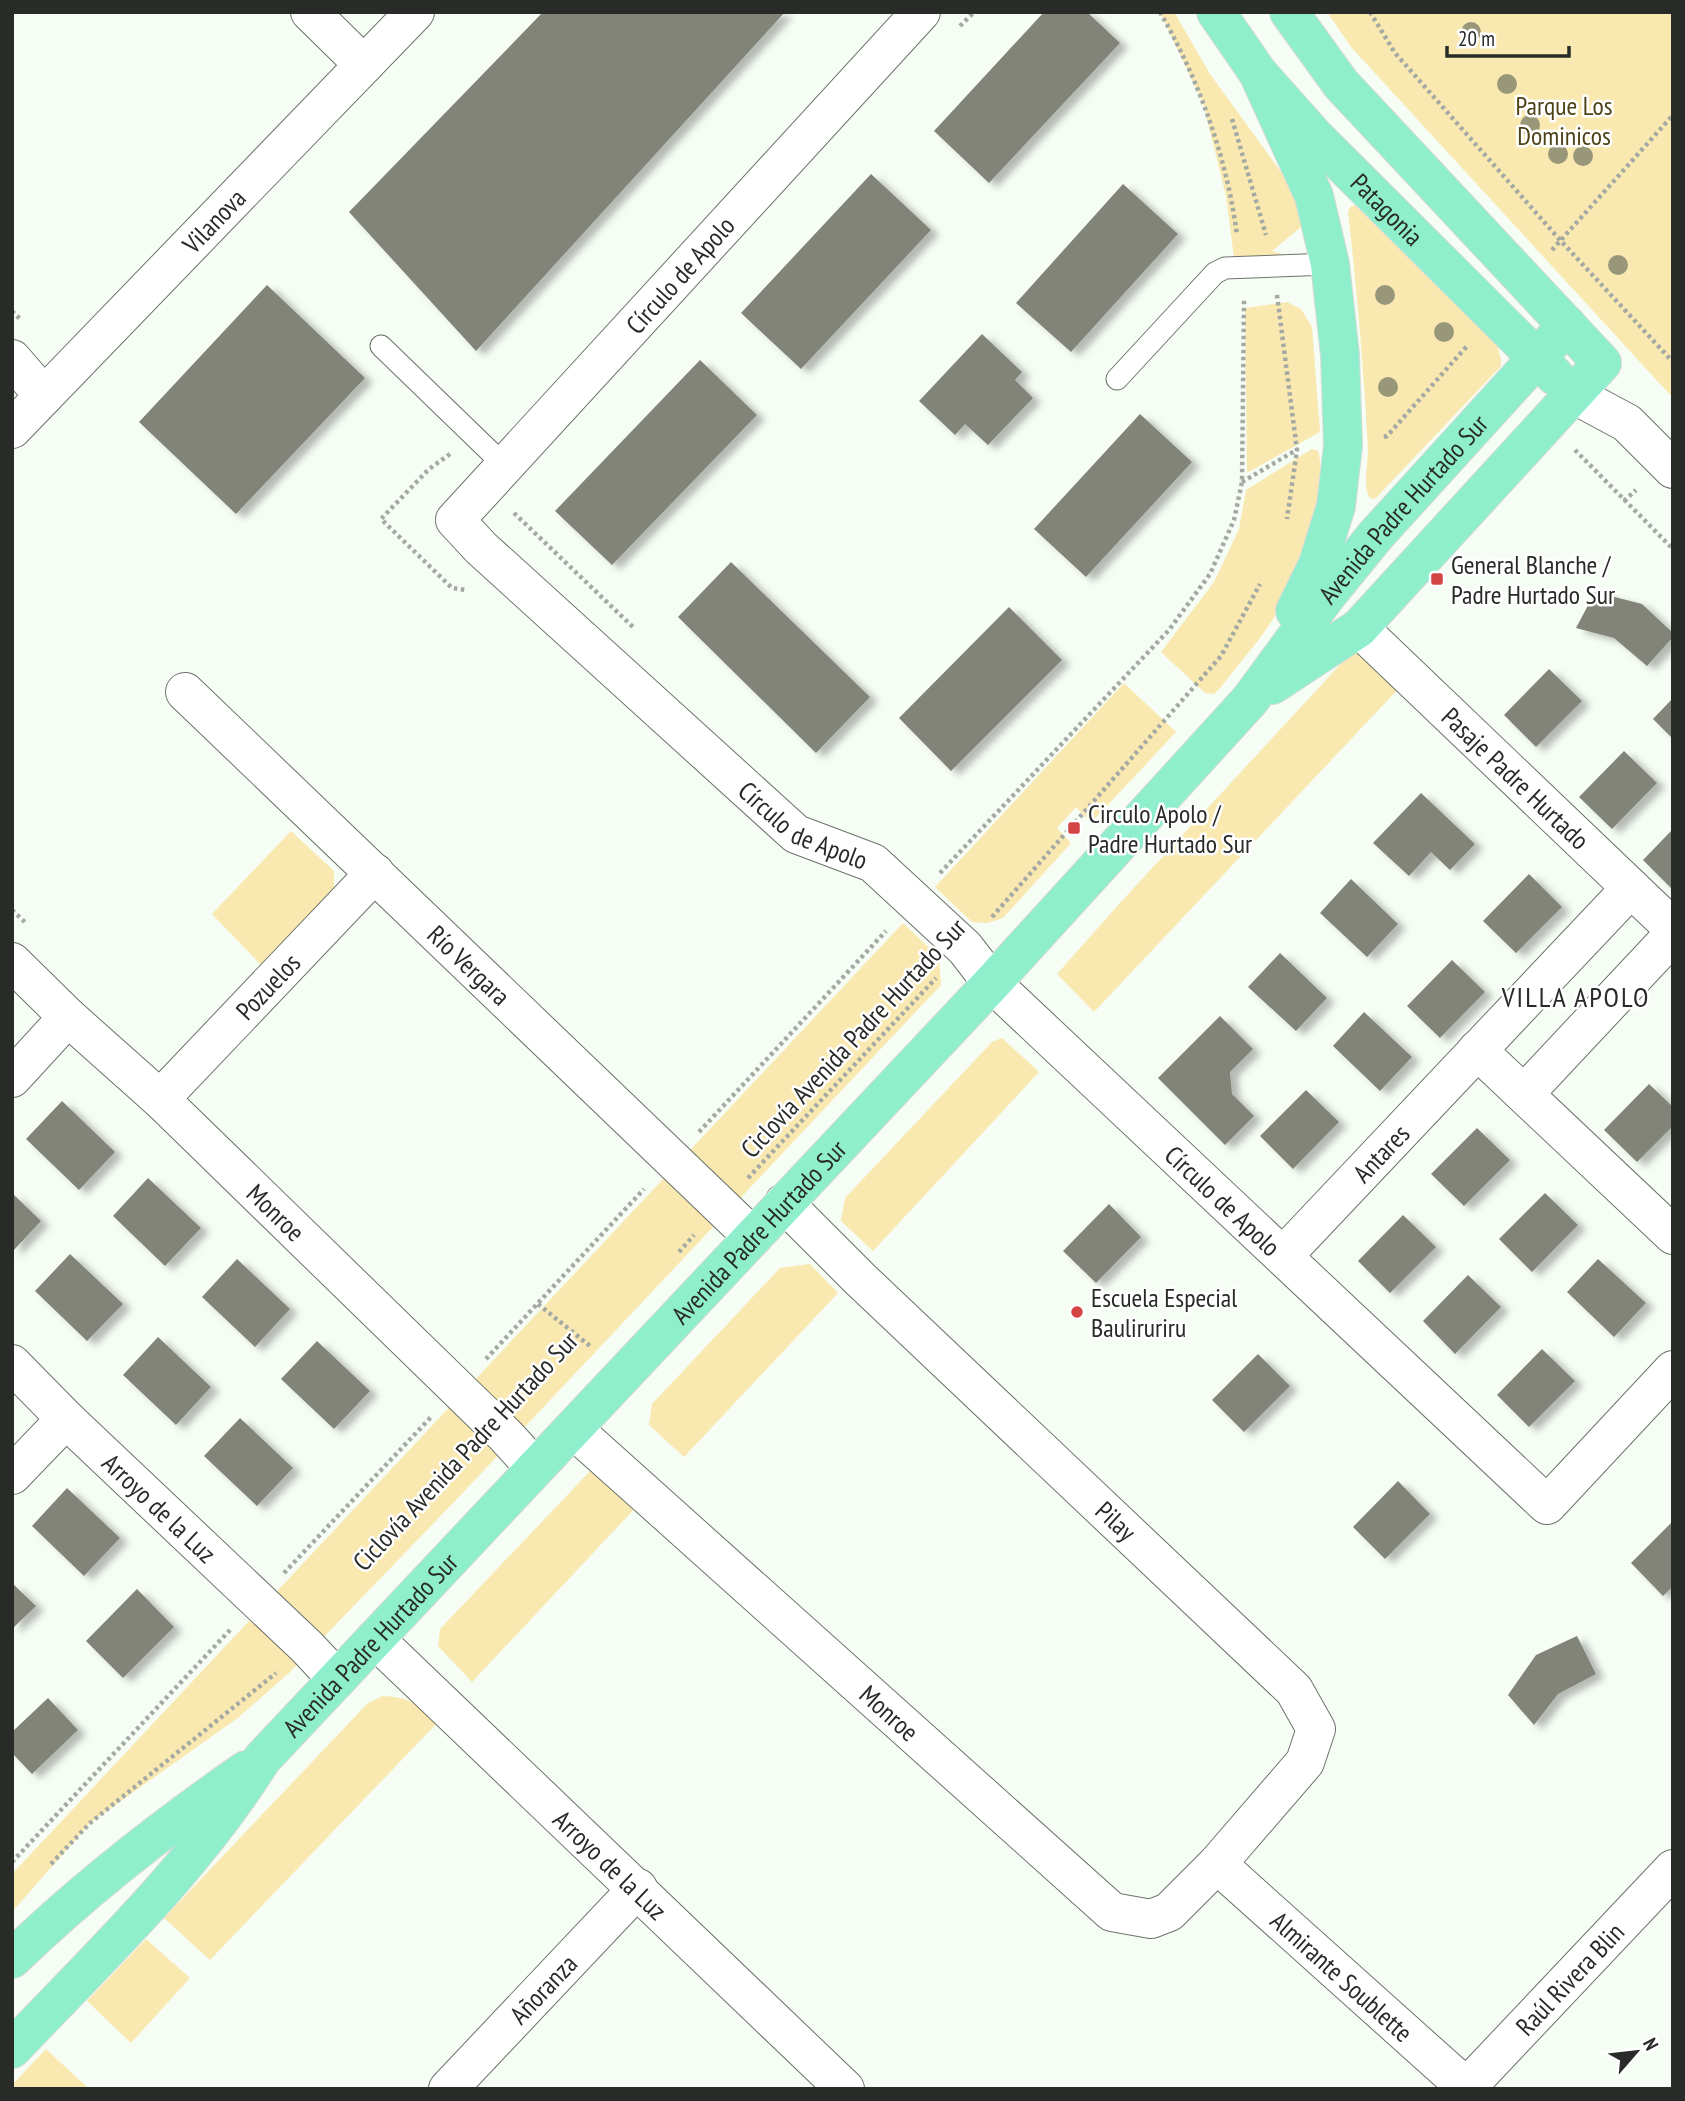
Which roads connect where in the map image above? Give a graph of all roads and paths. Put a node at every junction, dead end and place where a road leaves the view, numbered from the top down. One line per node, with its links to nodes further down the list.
1 (310, 12): 8 (street)
2 (415, 12): 8 (street, Vilanova)
3 (921, 12): 27 (street, Círculo de Apolo)
4 (1160, 12): 13 (path)
5 (1216, 12): 9 (main road, Patagonia)
6 (1289, 12): 14 (main road, Patagonia)
7 (1370, 12): 18 (path)
8 (364, 65): 22 (street, Vilanova)
9 (1258, 73): 11 (main road); 16 (main road, Patagonia)
10 (1228, 107): 12 (path)
11 (1330, 264): 12 (lane); 25 (main road)
12 (1273, 266): 13 (lane); 26 (path)
13 (1241, 267): 20 (lane); 29 (path)
14 (1567, 325): 16 (main road, Avenida Padre Hurtado Sur); 19 (main road, Patagonia)
15 (381, 346): 27 (lane)
16 (1536, 358): 21 (main road, Patagonia); 38 (main road, Avenida Padre Hurtado Sur)
17 (12, 359): 22 (street)
18 (1673, 362)
19 (1602, 363): 21 (main road, Avenida Padre Hurtado Sur); 23 (street)
20 (1117, 379)
21 (1573, 394): 23 (street); 35 (main road, Avenida Padre Hurtado Sur)
22 (44, 396): 24 (street, Vilanova)
23 (1627, 422): 28 (street)
24 (12, 429)
25 (1343, 446): 26 (path); 38 (main road)
26 (1297, 450): 29 (path); 32 (path)
27 (505, 466): 41 (street, Círculo de Apolo)
28 (1673, 468)
29 (1242, 482): 41 (path)
30 (1606, 483): 33 (path)
31 (513, 512): 36 (path)
32 (1286, 526)
33 (1673, 549)
34 (1265, 574): 44 (path, Ciclovía Avenida Padre Hurtado Sur)
35 (1359, 628): 38 (main road, Avenida Padre Hurtado Sur); 40 (street, Pasaje Padre Hurtado)
36 (640, 634)
37 (185, 692): 39 (street, Río Vergara)
38 (1250, 700): 46 (main road, Avenida Padre Hurtado Sur)
39 (375, 873): 51 (street, Pozuelos); 52 (street, Río Vergara)
40 (1631, 888): 42 (street, Pasaje Padre Hurtado); 48 (street, Antares)
41 (913, 901): 44 (street, Círculo de Apolo); 52 (path)
42 (1673, 928)
43 (1673, 935): 50 (street)
44 (965, 948): 46 (street, Círculo de Apolo); 54 (path, Ciclovía Avenida Padre Hurtado Sur)
45 (12, 962): 47 (street, Monroe)
46 (992, 982): 53 (main road, Avenida Padre Hurtado Sur); 58 (street, Círculo de Apolo)
47 (68, 1017): 49 (street); 51 (street, Monroe)
48 (1477, 1050): 50 (street); 58 (street, Antares)
49 (12, 1078)
50 (1524, 1094): 55 (street)
51 (160, 1099): 65 (street, Monroe)
52 (672, 1159): 54 (street, Río Vergara); 59 (path)
53 (785, 1203): 56 (main road, Avenida Padre Hurtado Sur); 76 (street, Pilay)
54 (722, 1206): 56 (street, Río Vergara); 57 (path, Ciclovía Avenida Padre Hurtado Sur)
55 (1673, 1235)
56 (753, 1237): 67 (main road, Avenida Padre Hurtado Sur)
57 (675, 1256)
58 (1283, 1256): 64 (street, Círculo de Apolo)
59 (538, 1304): 61 (path); 65 (path)
60 (600, 1336): 61 (path, Ciclovía Avenida Padre Hurtado Sur)
61 (590, 1346): 62 (path, Ciclovía Avenida Padre Hurtado Sur)
62 (581, 1356)
63 (12, 1364): 66 (street, Arroyo de la Luz)
64 (1673, 1370)
65 (458, 1389): 68 (street, Monroe); 70 (path)
66 (66, 1419): 69 (street); 70 (street, Arroyo de la Luz)
67 (572, 1429): 68 (main road, Avenida Padre Hurtado Sur); 76 (street, Monroe)
68 (535, 1468): 71 (main road, Avenida Padre Hurtado Sur)
69 (12, 1475)
70 (258, 1600): 72 (street, Arroyo de la Luz); 75 (path)
71 (375, 1639): 73 (main road, Avenida Padre Hurtado Sur); 79 (street, Arroyo de la Luz)
72 (307, 1647): 73 (street, Arroyo de la Luz); 77 (path)
73 (337, 1679): 74 (main road, Avenida Padre Hurtado Sur)
74 (262, 1759): 80 (main road, Avenida Padre Hurtado Sur); 81 (main road, Avenida Padre Hurtado Sur)
75 (12, 1862)
76 (1217, 1864): 82 (street, Almirante Soublette)
77 (47, 1869)
78 (1673, 1869): 82 (street, Raúl Rivera Blin)
79 (638, 1888): 83 (street, Añoranza); 84 (street, Arroyo de la Luz)
80 (12, 1959)
81 (12, 2049)
82 (1467, 2088)
83 (448, 2089)
84 (844, 2089)

